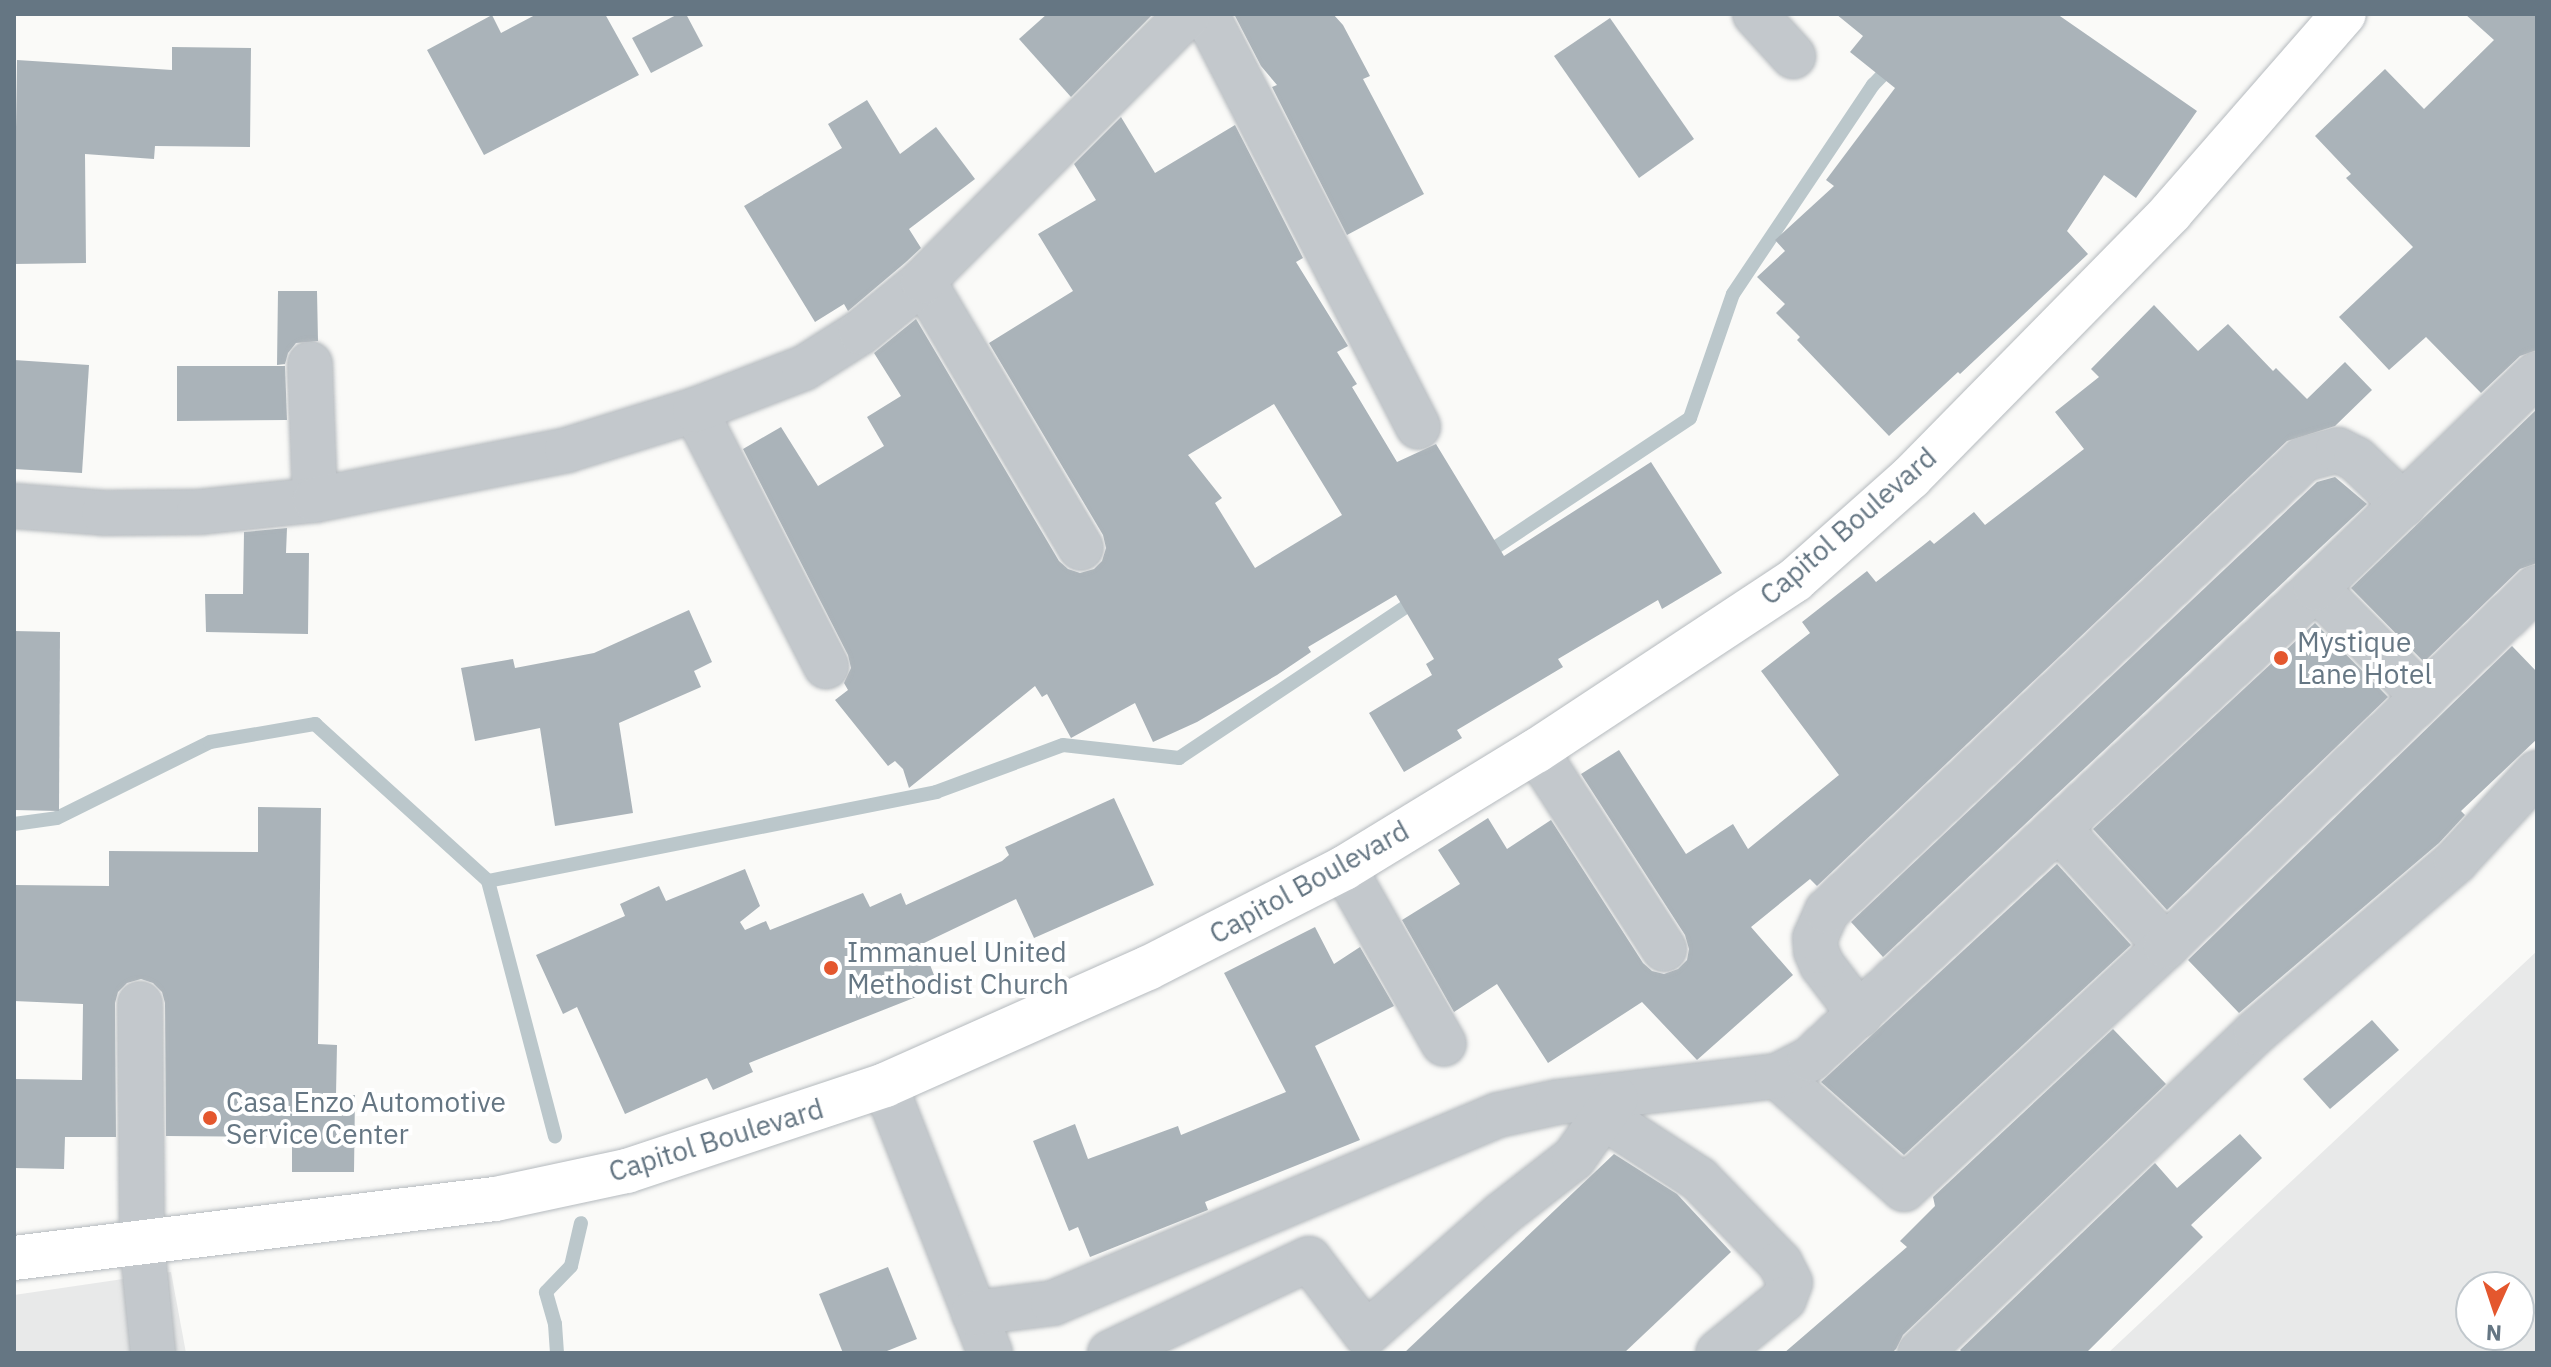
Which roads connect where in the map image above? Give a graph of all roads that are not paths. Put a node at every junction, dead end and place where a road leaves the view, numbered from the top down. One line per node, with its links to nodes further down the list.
1 (1188, 14): 6 (street)
2 (1206, 14): 10 (street)
3 (1755, 14): 5 (street)
4 (2344, 14): 19 (main road, Capitol Boulevard)
5 (1793, 56)
6 (923, 281): 9 (street); 14 (street)
7 (310, 364): 11 (street)
8 (2537, 374): 12 (street)
9 (695, 410): 11 (street); 17 (street)
10 (1418, 427)
11 (315, 500): 13 (street)
12 (2404, 505): 16 (street); 26 (street)
13 (14, 506)
14 (1081, 548)
15 (2537, 587): 18 (street)
16 (2316, 588): 18 (street); 21 (street)
17 (826, 666)
18 (2423, 697): 23 (street)
19 (1536, 751): 22 (main road, Capitol Boulevard); 24 (street)
20 (2537, 773): 38 (street)
21 (2059, 829): 23 (street); 26 (street)
22 (1344, 868): 27 (street); 29 (main road, Capitol Boulevard)
23 (2166, 946): 28 (street)
24 (1664, 949)
25 (140, 1004): 31 (street)
26 (1860, 1015): 28 (street)
27 (1444, 1044)
28 (1777, 1076): 30 (street)
29 (885, 1085): 31 (main road, Capitol Boulevard); 33 (street)
30 (1611, 1108): 33 (street); 36 (street); 37 (street)
31 (142, 1244): 32 (main road, Capitol Boulevard); 34 (street)
32 (14, 1258)
33 (974, 1313): 35 (street)
34 (153, 1353)
35 (990, 1353)
36 (1110, 1353)
37 (1718, 1353)
38 (1920, 1353)

